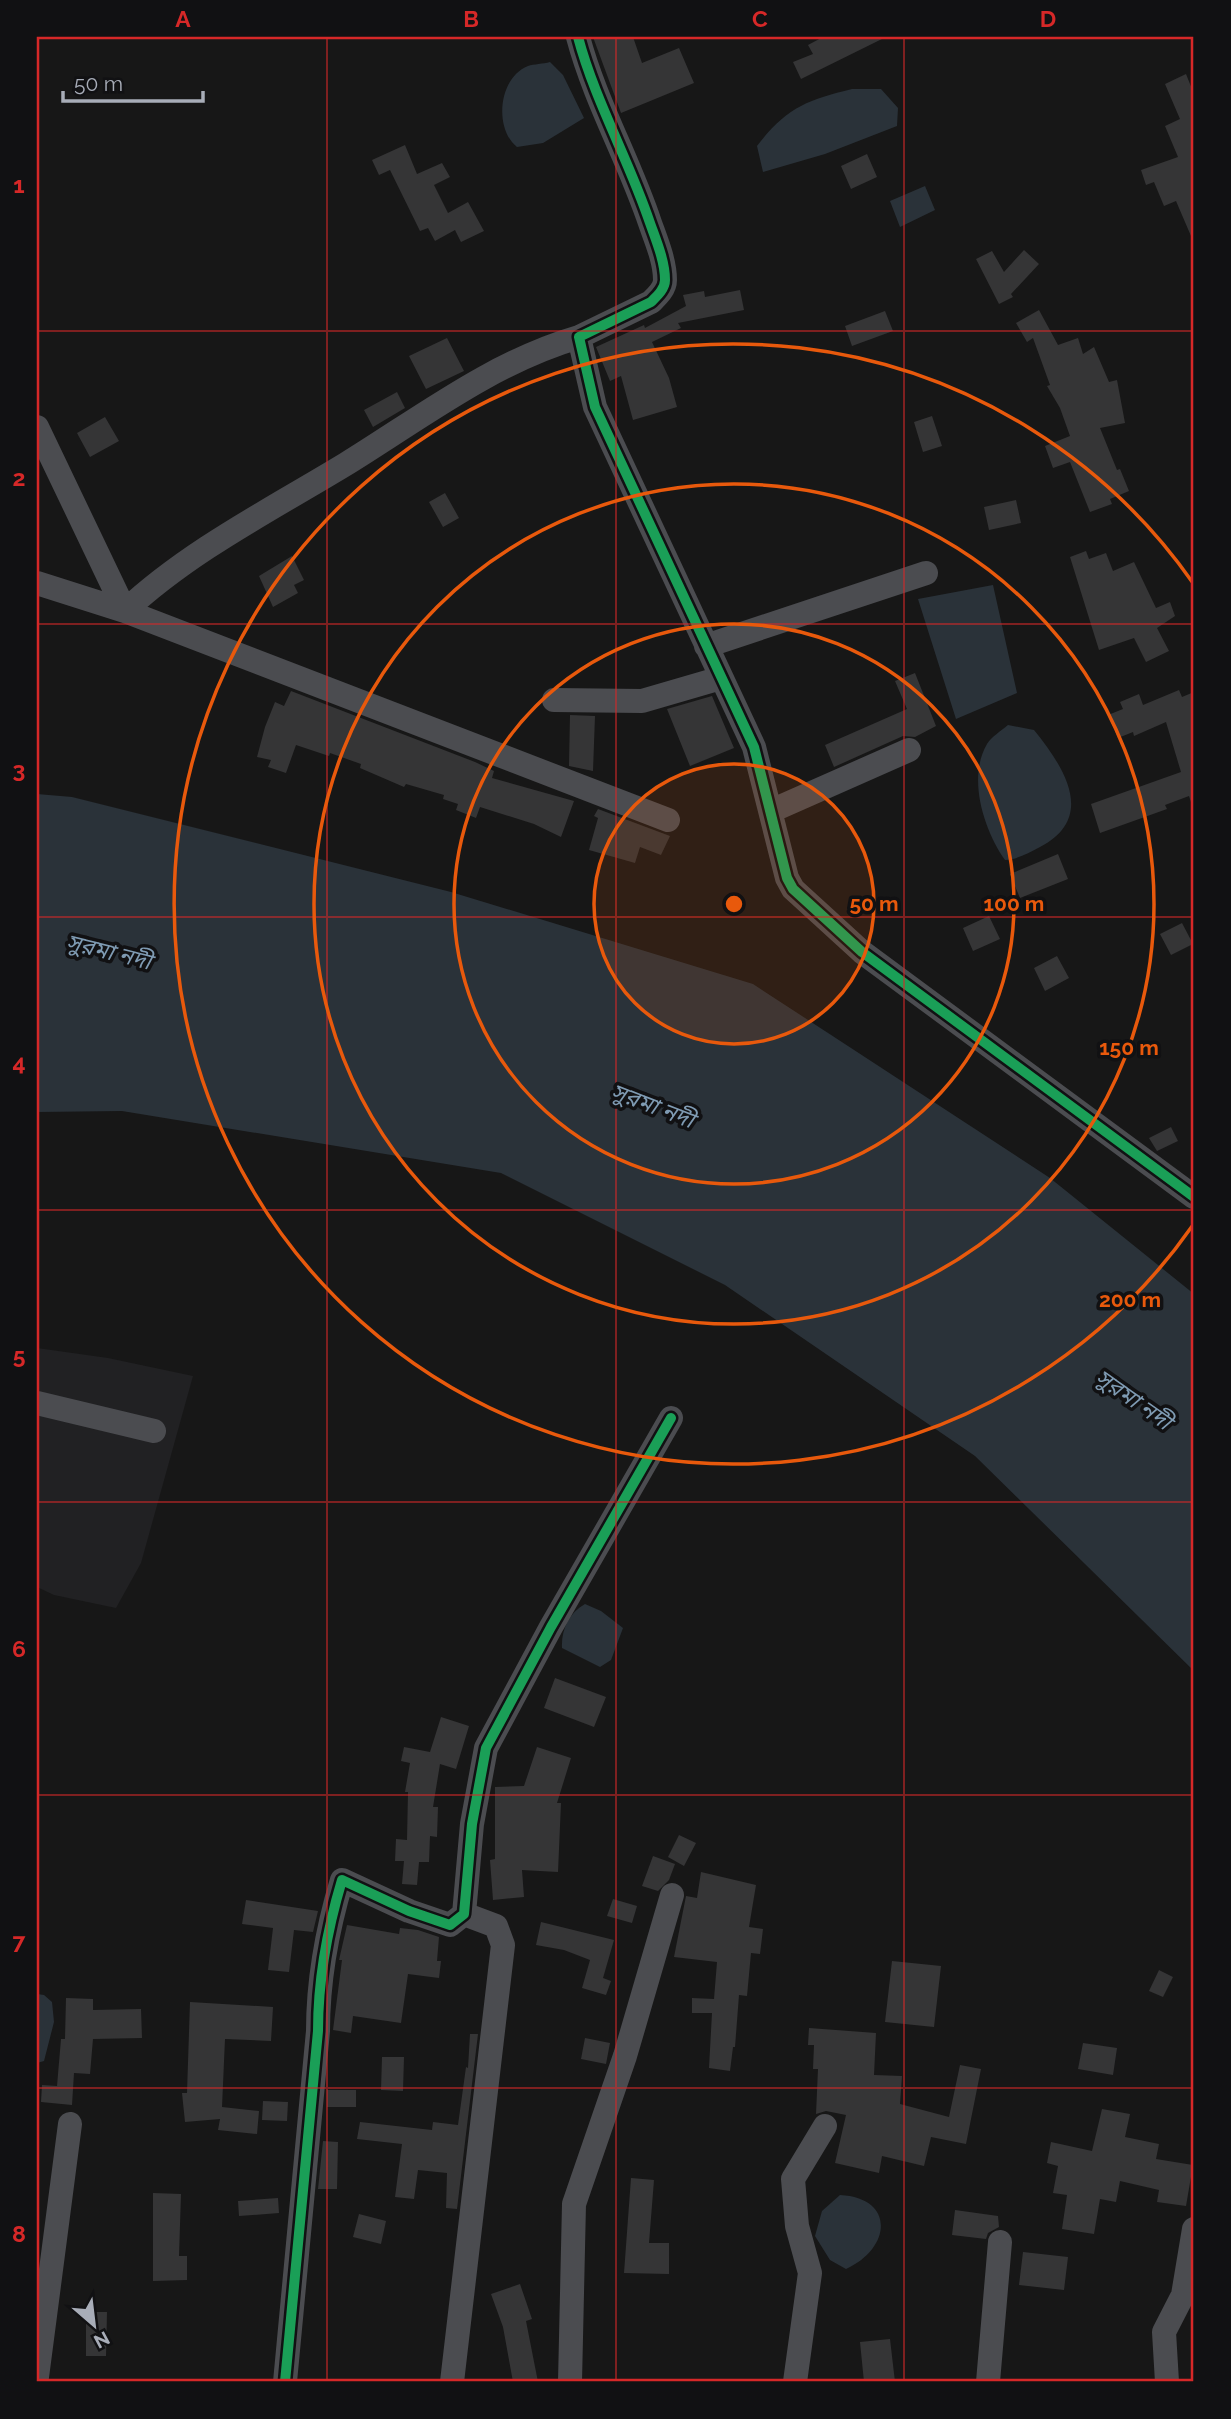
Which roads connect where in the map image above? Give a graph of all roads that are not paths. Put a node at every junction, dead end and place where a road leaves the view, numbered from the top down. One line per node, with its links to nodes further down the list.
1 (578, 37): 2 (street)
2 (579, 337): 6 (street); 7 (street)
3 (37, 427): 6 (street)
4 (926, 573): 7 (street)
5 (37, 583): 6 (street)
6 (125, 611): 12 (street)
7 (706, 646): 8 (street)
8 (722, 678): 9 (street); 11 (street)
9 (554, 700)
10 (909, 750): 11 (street)
11 (771, 811): 13 (street)
12 (668, 820)
13 (1194, 1197)
14 (37, 1403): 16 (street)
15 (671, 1418): 18 (street)
16 (155, 1431)
17 (671, 1895): 26 (street)
18 (464, 1914): 24 (street); 25 (street)
19 (70, 2124): 23 (street)
20 (825, 2126): 27 (street)
21 (1194, 2229): 29 (street)
22 (1000, 2242): 28 (street)
23 (37, 2377)
24 (285, 2382)
25 (453, 2382)
26 (570, 2382)
27 (795, 2382)
28 (988, 2382)
29 (1167, 2382)

